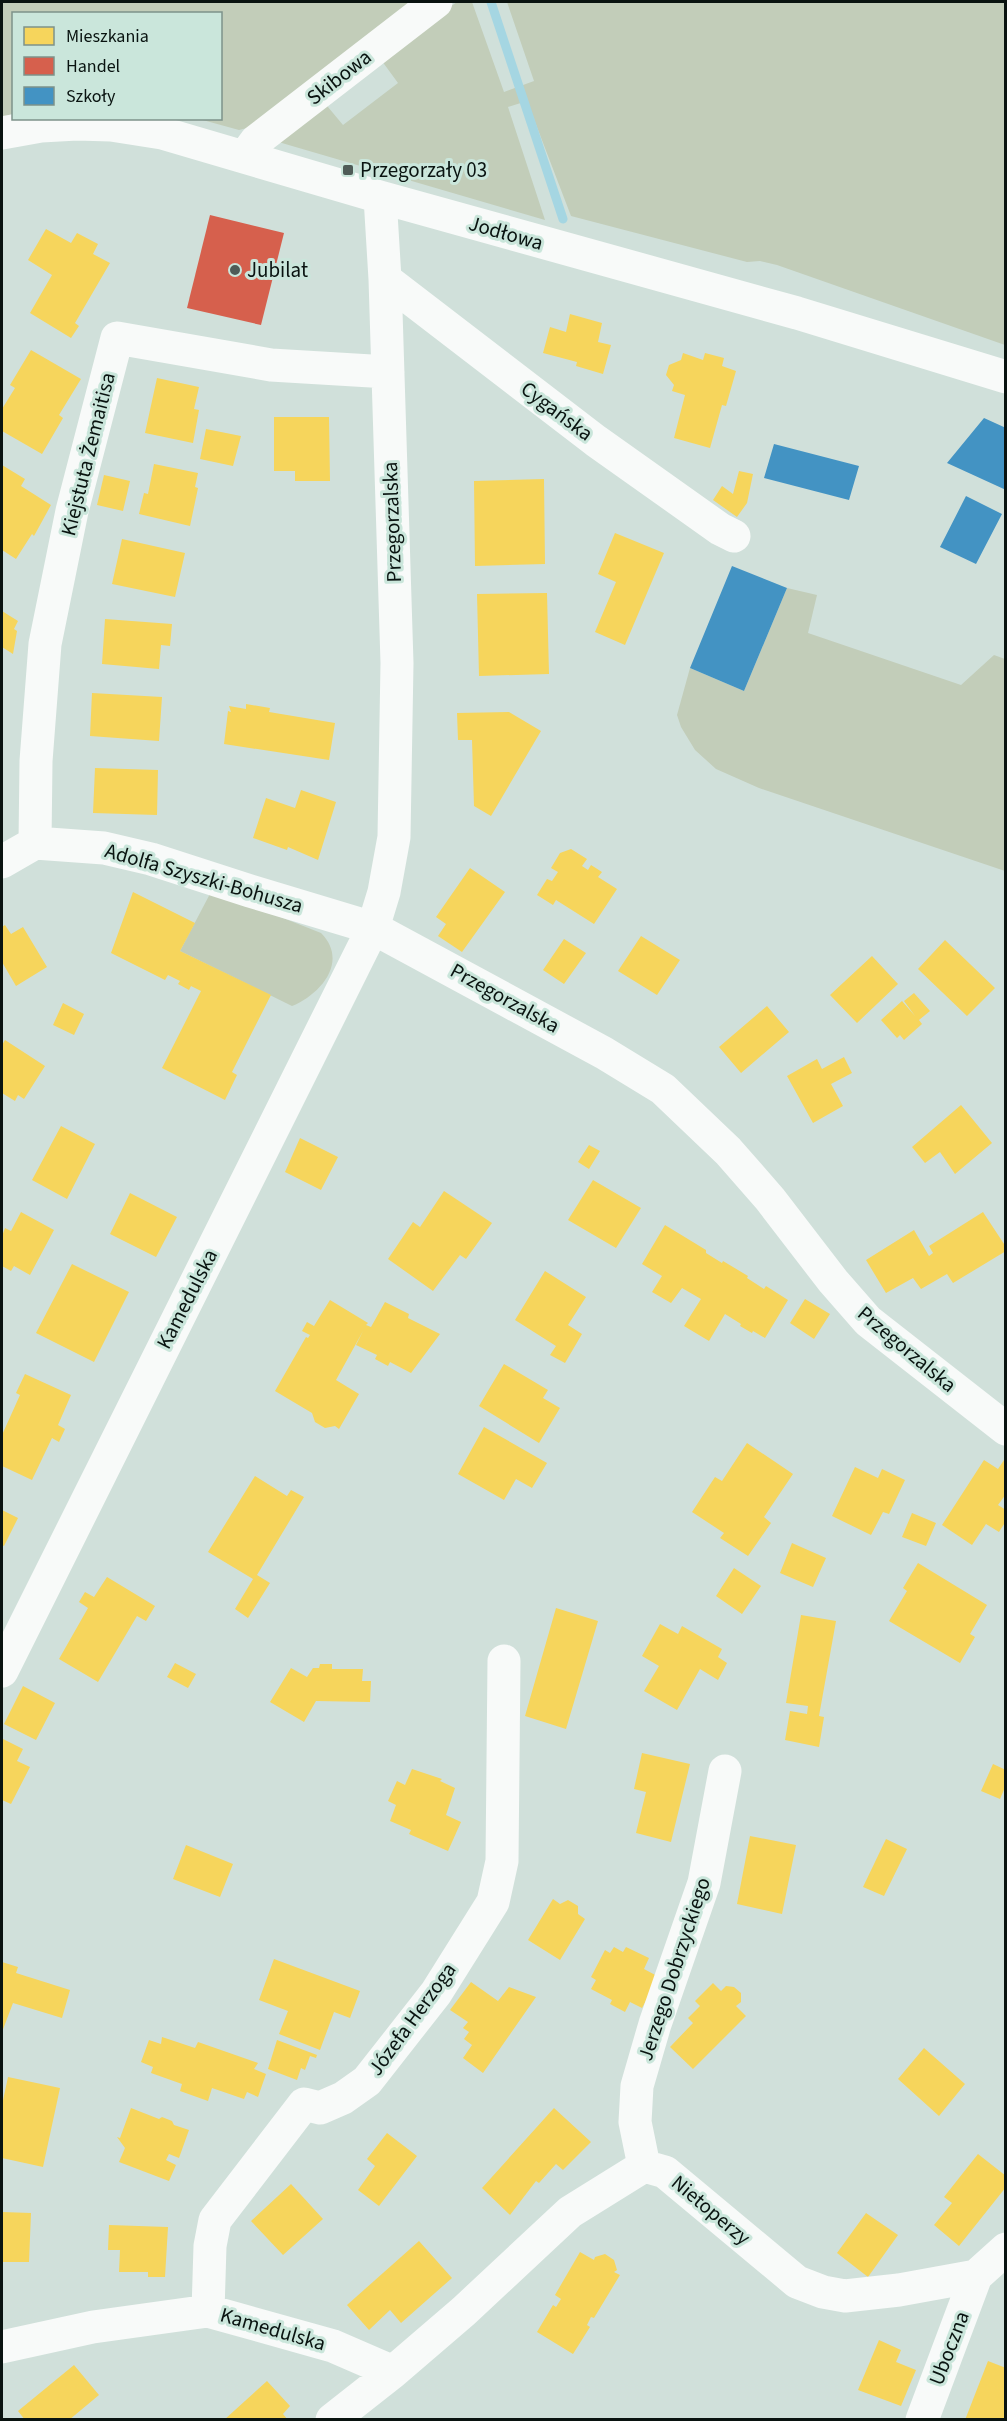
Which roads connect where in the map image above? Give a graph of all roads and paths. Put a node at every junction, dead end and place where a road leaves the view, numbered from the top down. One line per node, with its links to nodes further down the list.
1 (436, 2): 3 (street, Skibowa)
2 (2, 133): 3 (street, Jodłowa)
3 (245, 156): 4 (street, Jodłowa)
4 (380, 197): 5 (street, Przegorzalska); 7 (street, Jodłowa)
5 (386, 279): 6 (street, Przegorzalska); 8 (street, Cygańska)
6 (388, 372): 9 (street, Kiejstuta Żemaitisa); 11 (street, Przegorzalska)
7 (1005, 377)
8 (734, 536)
9 (34, 843): 10 (street); 11 (street, Adolfa Szyszki-Bohusza)
10 (2, 862)
11 (373, 928): 12 (street, Przegorzalska); 14 (street, Kamedulska)
12 (1005, 1429)
13 (504, 1661): 19 (street, Józefa Herzoga)
14 (2, 1671)
15 (724, 1771): 16 (street, Jerzego Dobrzyckiego)
16 (644, 2166): 18 (street, Nietoperzy); 21 (street)
17 (1005, 2249): 18 (street)
18 (976, 2276): 23 (street, Uboczna)
19 (208, 2310): 20 (street, Kamedulska); 21 (street, Kamedulska)
20 (2, 2347)
21 (393, 2372): 22 (street)
22 (332, 2420)
23 (922, 2420)

